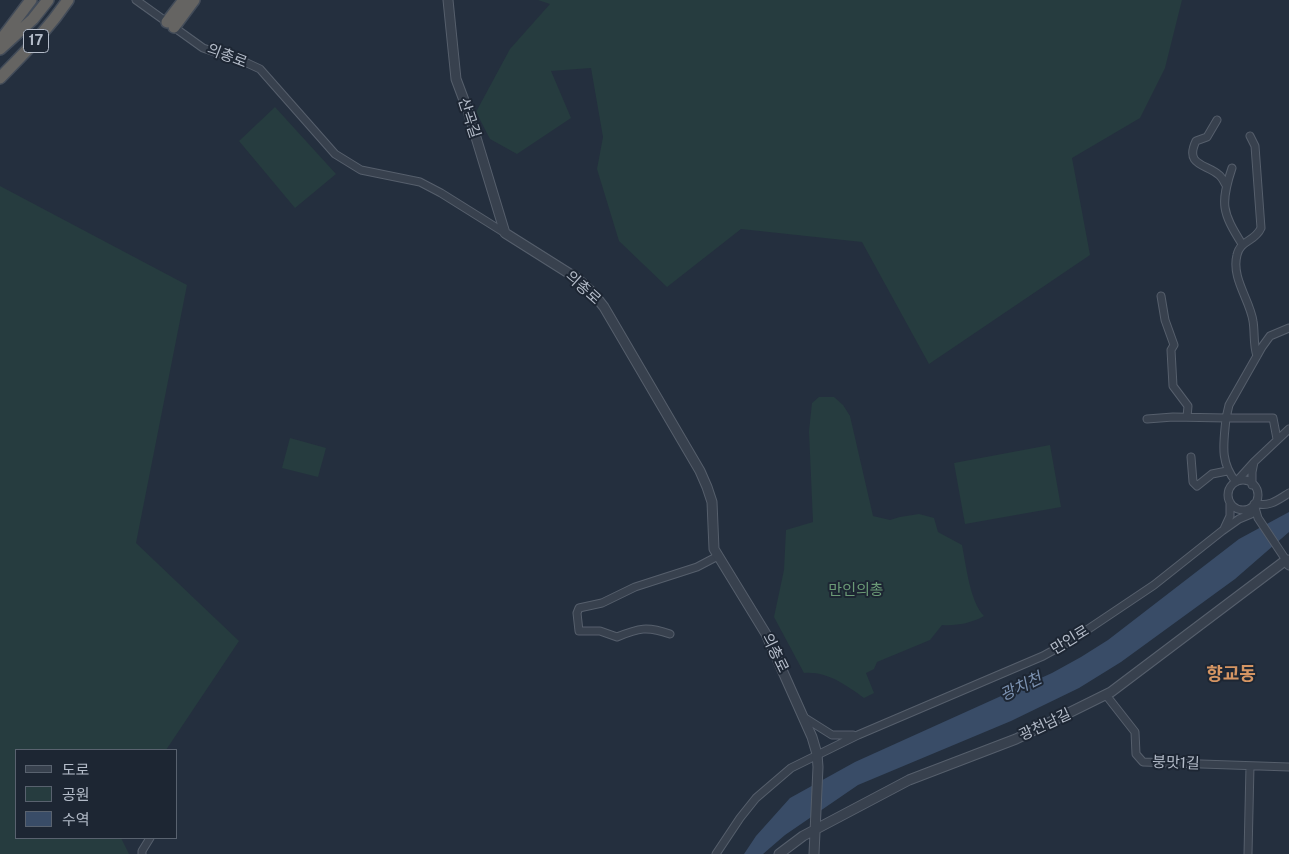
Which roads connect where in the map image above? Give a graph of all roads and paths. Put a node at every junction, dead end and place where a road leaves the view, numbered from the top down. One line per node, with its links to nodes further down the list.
1 (30, 0): 9 (highway)
2 (48, 0): 10 (highway, 17)
3 (68, 0): 11 (highway, 17)
4 (136, 0): 8 (street, 의총로)
5 (184, 0): 8 (highway)
6 (194, 0): 8 (highway)
7 (448, 0): 16 (street, 산곡길)
8 (171, 25): 16 (street, 의총로)
9 (0, 42)
10 (0, 49)
11 (0, 78)
12 (1217, 120): 15 (street)
13 (1250, 136): 17 (street)
14 (1232, 168): 15 (street)
15 (1226, 185): 17 (street)
16 (505, 233): 36 (street, 의총로)
17 (1242, 244): 20 (street)
18 (1161, 296): 21 (street)
19 (1289, 328): 20 (street)
20 (1257, 356): 22 (street)
21 (1187, 417): 22 (street); 23 (street)
22 (1226, 418): 25 (street); 28 (street)
23 (1147, 420)
24 (1289, 428): 25 (street)
25 (1277, 439): 27 (street)
26 (1191, 457): 28 (street)
27 (1254, 462): 29 (street); 30 (street)
28 (1228, 471): 29 (street)
29 (1236, 482): 30 (street); 32 (street)
30 (1252, 485): 33 (street)
31 (1289, 493): 33 (street)
32 (1230, 502): 34 (street); 35 (street)
33 (1255, 502): 34 (street); 34 (street)
34 (1249, 513): 35 (street, 만인로); 37 (street)
35 (1222, 531): 41 (street, 만인로)
36 (718, 556): 38 (street); 40 (street, 의총로)
37 (1287, 560): 39 (street, 광천남길)
38 (670, 634)
39 (1106, 695): 43 (street, 붕맛1길); 45 (street, 광천남길)
40 (805, 718): 41 (street); 42 (street, 의총로)
41 (858, 735): 42 (street, 만인로)
42 (817, 754): 45 (street, 의총로); 48 (street, 만인로)
43 (1250, 766): 44 (street, 붕맛1길); 51 (street)
44 (1289, 767)
45 (815, 827): 49 (street, 광천남길); 50 (street)
46 (149, 839): 47 (street)
47 (142, 854)
48 (716, 854)
49 (779, 854)
50 (814, 854)
51 (1248, 854)

